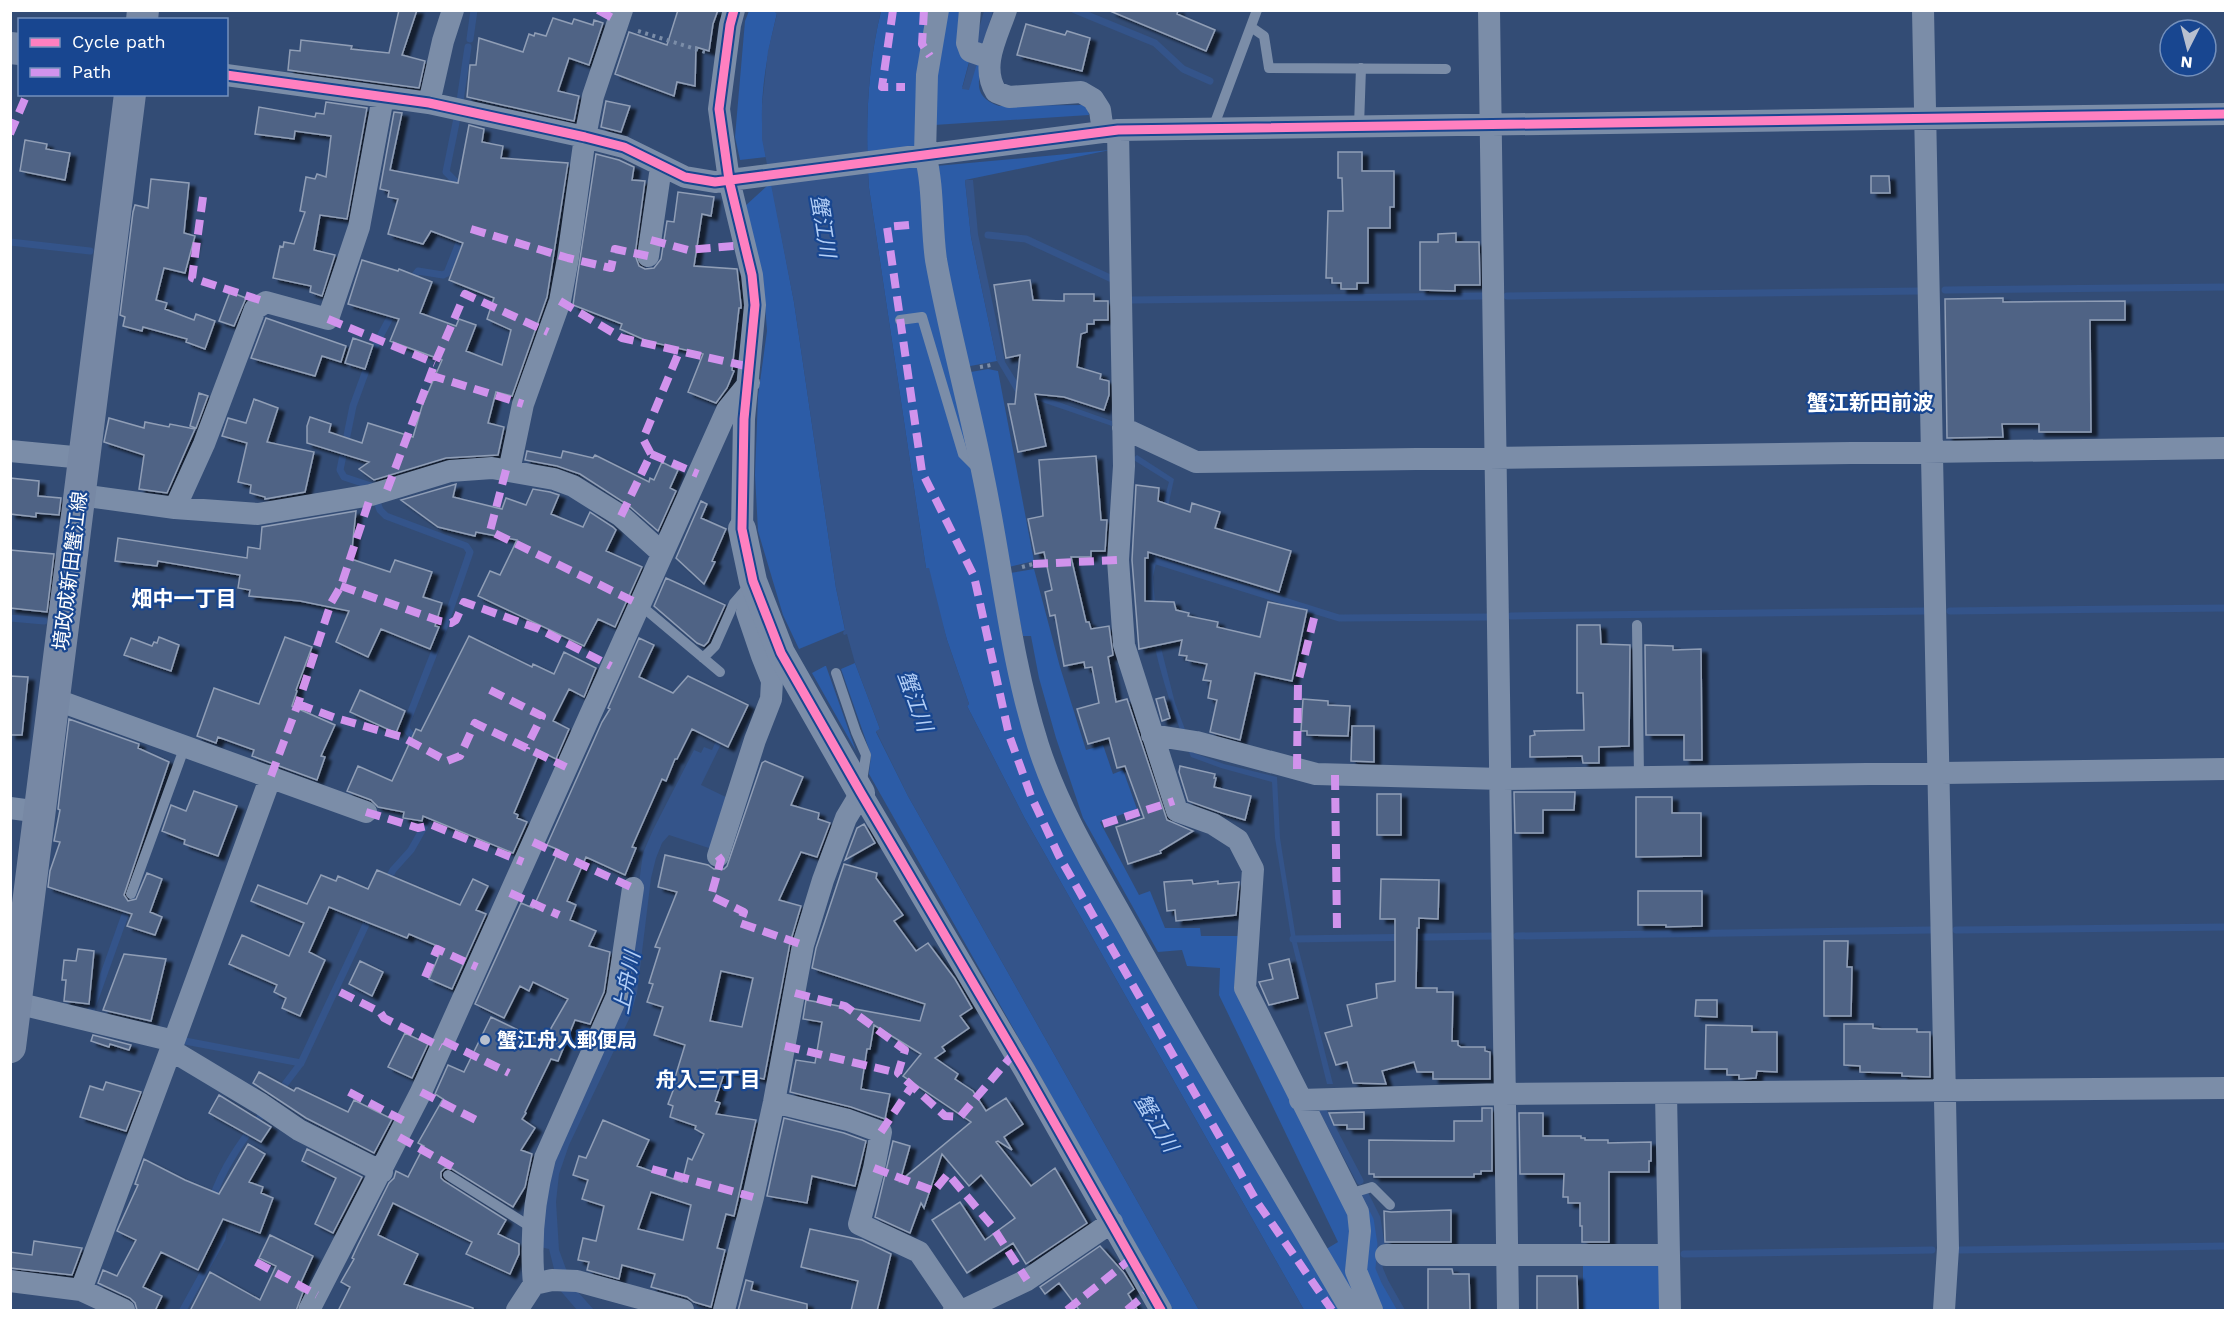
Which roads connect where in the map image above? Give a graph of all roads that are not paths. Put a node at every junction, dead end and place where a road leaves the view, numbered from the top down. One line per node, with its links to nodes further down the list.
1 (453, 10): 17 (street)
2 (734, 10): 27 (street)
3 (938, 10): 25 (street)
4 (970, 10): 11 (street)
5 (1006, 10): 11 (street)
6 (1257, 10): 10 (lane)
7 (1489, 10): 20 (street)
8 (1923, 10): 19 (street)
9 (619, 17): 24 (street)
10 (1251, 27): 12 (lane); 22 (lane)
11 (981, 55): 23 (street)
12 (1361, 68): 13 (lane); 21 (lane)
13 (1446, 69)
14 (228, 75): 16 (street)
15 (130, 96): 35 (main road, 境政成新田蟹江線)
16 (383, 98): 17 (street); 40 (street)
17 (429, 103): 24 (street)
18 (2226, 114): 19 (street)
19 (1925, 118): 20 (street); 34 (street)
20 (1491, 123): 21 (street); 36 (street)
21 (1359, 126): 22 (street)
22 (1214, 128): 23 (street)
23 (1110, 131): 25 (street); 31 (street)
24 (585, 137): 26 (street); 37 (street)
25 (921, 154): 27 (street); 38 (street)
26 (662, 167): 27 (street); 28 (street)
27 (736, 180): 30 (street)
28 (648, 256)
29 (900, 320): 38 (lane)
30 (749, 383): 41 (street); 42 (street)
31 (1123, 428): 36 (street); 50 (street)
32 (2226, 448): 34 (street)
33 (10, 451): 35 (street)
34 (1932, 452): 36 (street); 53 (street)
35 (84, 458): 39 (main road, 境政成新田蟹江線)
36 (1497, 458): 56 (street)
37 (509, 471): 40 (street); 42 (street)
38 (983, 474): 93 (street)
39 (80, 495): 40 (street); 49 (main road, 境政成新田蟹江線)
40 (176, 508)
41 (742, 529): 43 (street)
42 (662, 552): 44 (street)
43 (753, 580): 46 (lane); 57 (street); 60 (street)
44 (639, 604): 46 (lane); 73 (street)
45 (1636, 625): 55 (lane)
46 (703, 658): 47 (lane)
47 (720, 672)
48 (836, 673): 57 (lane)
49 (54, 699): 51 (street); 58 (main road, 境政成新田蟹江線)
50 (1152, 735): 56 (street); 71 (street)
51 (185, 746): 54 (street); 62 (lane)
52 (2226, 769): 53 (street)
53 (1939, 773): 55 (street); 68 (street)
54 (271, 776): 59 (street); 65 (street)
55 (1639, 777): 56 (street)
56 (1502, 779): 70 (street)
57 (861, 793): 72 (street); 77 (street)
58 (25, 810): 63 (main road, 境政成新田蟹江線)
59 (366, 812)
60 (718, 856)
61 (633, 888): 78 (street)
62 (131, 894)
63 (17, 938): 64 (main road, 境政成新田蟹江線)
64 (16, 1003): 65 (street); 66 (main road, 境政成新田蟹江線)
65 (172, 1045): 73 (street); 84 (street)
66 (10, 1047)
67 (2226, 1088): 68 (street)
68 (1945, 1090): 69 (street); 97 (street)
69 (1666, 1093): 70 (street); 80 (street)
70 (1504, 1094): 71 (street); 81 (street)
71 (1300, 1100): 75 (street)
72 (774, 1102): 89 (street); 90 (street)
73 (382, 1172): 86 (street)
74 (448, 1175): 78 (lane)
75 (1349, 1194): 76 (lane); 94 (street)
76 (1390, 1205)
77 (1112, 1222): 91 (street); 92 (street)
78 (534, 1229): 83 (street)
79 (1386, 1255): 81 (street)
80 (1669, 1255): 81 (street); 96 (street)
81 (1508, 1256): 95 (street)
82 (10, 1281): 84 (street)
83 (543, 1282): 87 (street); 88 (street)
84 (81, 1290): 85 (street)
85 (124, 1311)
86 (309, 1311)
87 (517, 1311)
88 (683, 1311)
89 (724, 1311)
90 (954, 1311)
91 (964, 1311)
92 (1161, 1311)
93 (1351, 1311)
94 (1372, 1311)
95 (1508, 1311)
96 (1670, 1311)
97 (1944, 1311)

